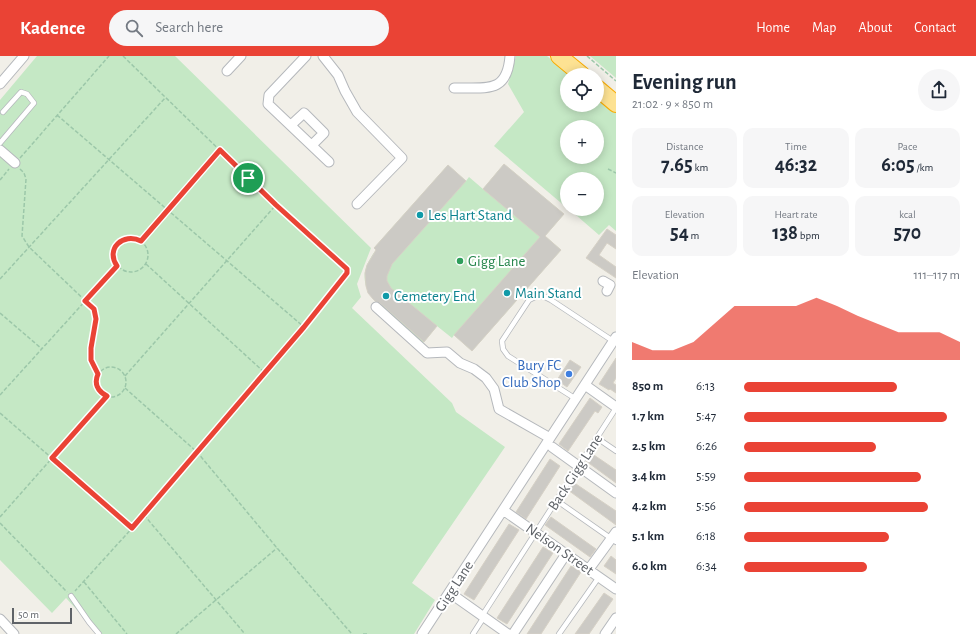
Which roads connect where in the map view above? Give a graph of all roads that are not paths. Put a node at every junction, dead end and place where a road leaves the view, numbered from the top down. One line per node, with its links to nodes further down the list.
1 (24, 56): 9 (street)
2 (241, 56): 8 (street)
3 (306, 56): 14 (street)
4 (323, 56): 20 (street)
5 (510, 56): 10 (street)
6 (559, 56): 7 (highway)
7 (574, 68)
8 (227, 71)
9 (0, 84)
10 (454, 88)
11 (604, 94): 12 (highway)
12 (616, 104)
13 (4, 112): 15 (lane)
14 (291, 125): 16 (street); 16 (street)
15 (0, 143)
16 (312, 145): 18 (street)
17 (0, 150): 19 (street)
18 (329, 162)
19 (15, 163)
20 (357, 204)
21 (376, 307): 27 (street)
22 (615, 339): 23 (street, Gigg Lane); 24 (lane)
23 (585, 385): 24 (street, Gigg Lane); 25 (street)
24 (576, 399): 27 (street, Gigg Lane)
25 (616, 408): 26 (lane, Back Gigg Lane)
26 (597, 438): 28 (lane); 29 (lane, Back Gigg Lane)
27 (551, 443): 29 (street); 32 (street, Gigg Lane)
28 (616, 451)
29 (578, 466): 30 (street); 31 (lane, Back Gigg Lane)
30 (616, 493)
31 (556, 500): 33 (lane, Back Gigg Lane); 34 (lane)
32 (503, 510): 33 (street, Nelson Street); 46 (street, Gigg Lane)
33 (536, 533): 35 (street, Nelson Street); 41 (lane, Back Gigg Lane)
34 (614, 537): 36 (street)
35 (566, 554): 36 (street, Nelson Street); 49 (street)
36 (589, 569): 37 (street, Nelson Street)
37 (599, 577): 38 (street, Nelson Street); 50 (lane)
38 (616, 589)
39 (71, 596): 45 (lane)
40 (457, 598): 41 (street)
41 (483, 616): 47 (lane, Back Gigg Lane); 48 (street)
42 (616, 618): 51 (street)
43 (0, 619): 44 (street)
44 (14, 634)
45 (98, 634)
46 (422, 634)
47 (473, 634)
48 (508, 634)
49 (513, 634)
50 (559, 634)
51 (605, 634)

